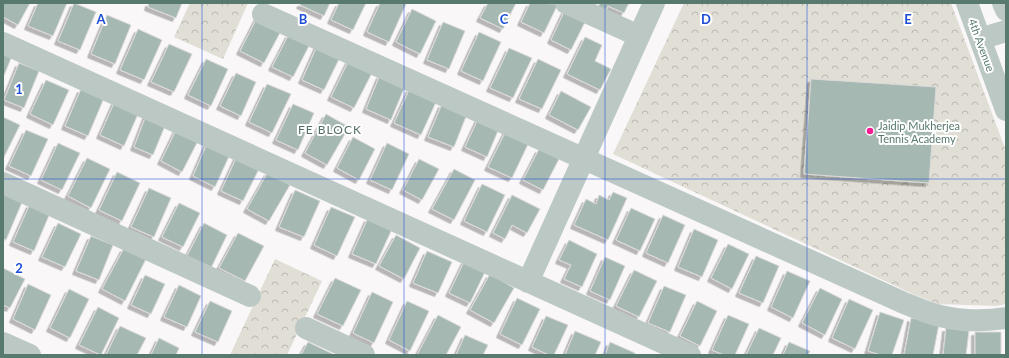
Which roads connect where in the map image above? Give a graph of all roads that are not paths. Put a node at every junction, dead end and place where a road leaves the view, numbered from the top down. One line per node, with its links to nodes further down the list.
1 (566, 3): 8 (street)
2 (654, 3): 8 (street)
3 (967, 3): 9 (street, 4th Avenue)
4 (1003, 3): 5 (street)
5 (1006, 10)
6 (263, 14): 12 (street)
7 (1006, 31): 9 (street)
8 (639, 36): 12 (street)
9 (980, 39): 11 (street, 4th Avenue)
10 (3, 43): 14 (street)
11 (1006, 110)
12 (583, 159): 14 (street); 16 (street)
13 (3, 183): 15 (street)
14 (528, 282): 21 (street)
15 (250, 296)
16 (1006, 318)
17 (306, 328): 20 (street)
18 (3, 343): 19 (street)
19 (30, 355)
20 (364, 355)
21 (690, 355)

